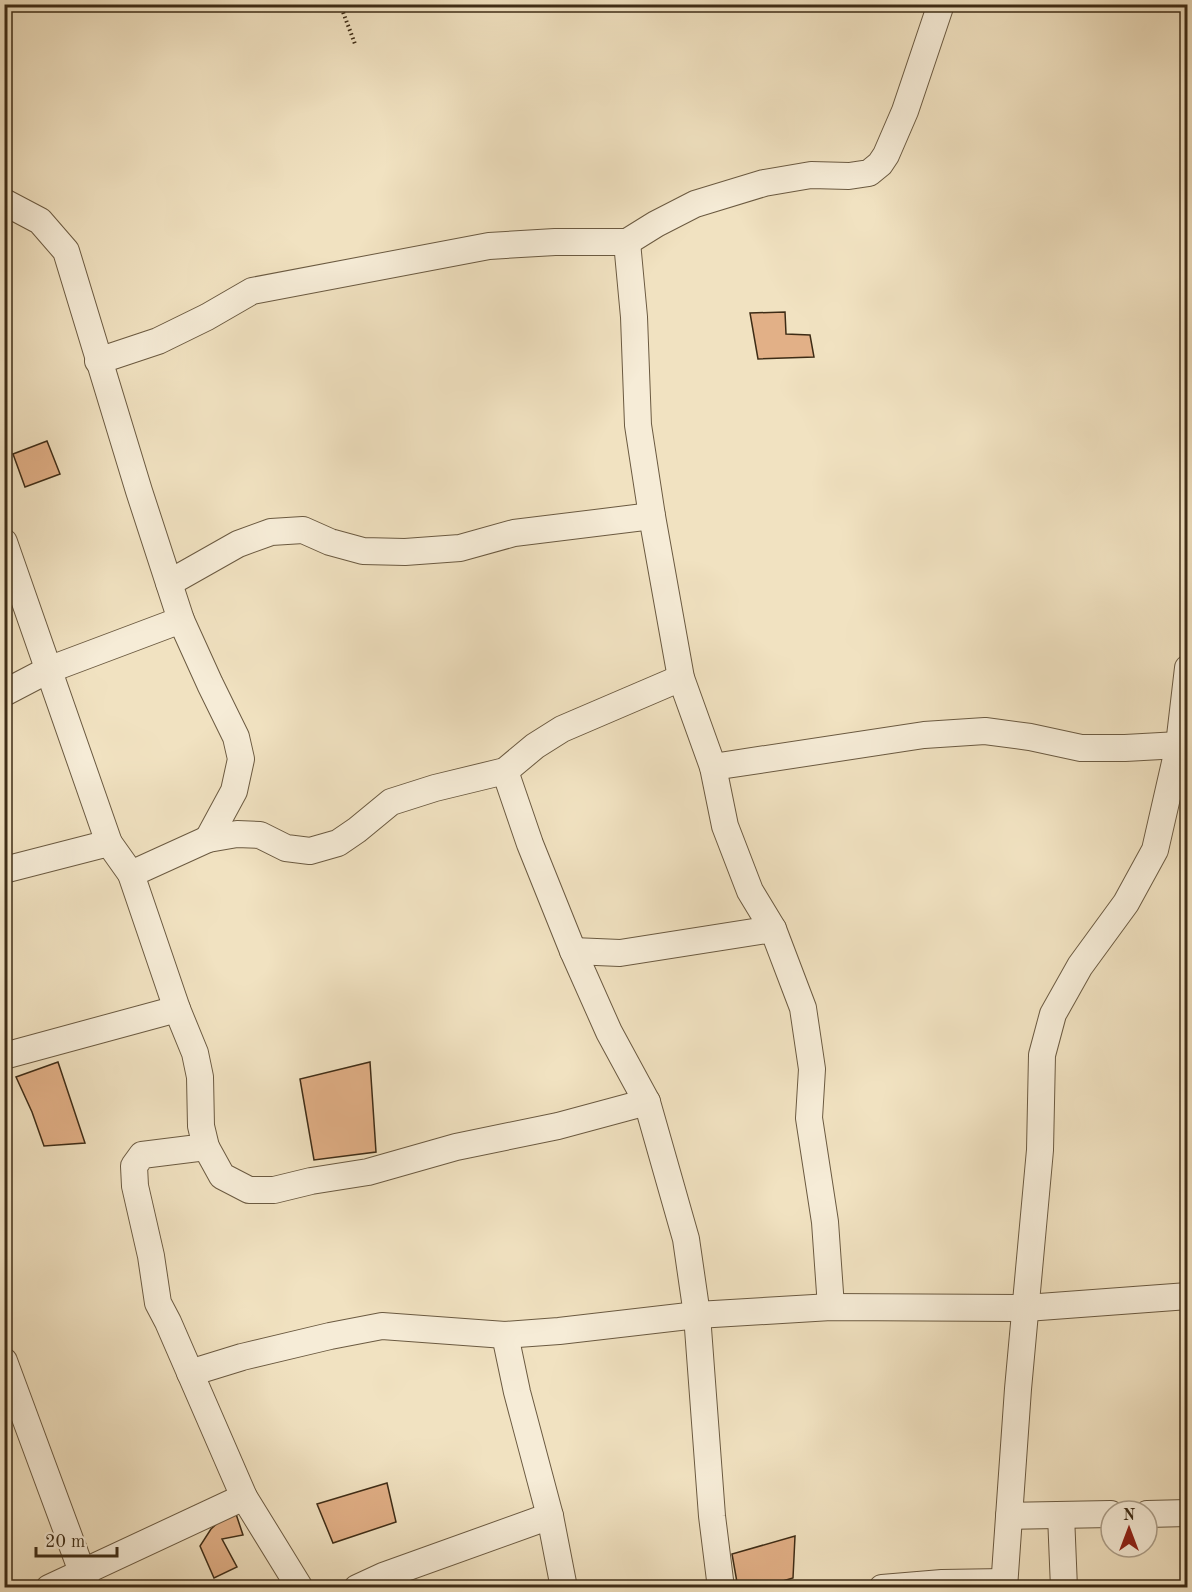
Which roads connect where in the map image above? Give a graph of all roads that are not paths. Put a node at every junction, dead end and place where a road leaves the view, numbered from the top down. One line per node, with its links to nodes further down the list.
1 (941, 4): 3 (street)
2 (4, 202): 4 (street)
3 (627, 242): 4 (street); 5 (street)
4 (98, 361): 7 (street)
5 (652, 516): 7 (street); 11 (street)
6 (4, 543): 10 (street)
7 (169, 584): 8 (street)
8 (180, 620): 10 (street); 16 (street)
9 (1188, 668): 13 (street)
10 (48, 670): 12 (street); 17 (street)
11 (681, 678): 14 (street); 15 (street)
12 (4, 693)
13 (1179, 745): 14 (street); 28 (street)
14 (713, 767): 20 (street)
15 (505, 771): 16 (street); 21 (street)
16 (208, 839): 19 (street)
17 (109, 843): 18 (street); 19 (street)
18 (4, 870)
19 (131, 873): 22 (street)
20 (773, 929): 21 (street); 27 (street)
21 (573, 951): 24 (street)
22 (177, 1009): 23 (street); 25 (street)
23 (4, 1056)
24 (647, 1102): 25 (street); 29 (street)
25 (206, 1147): 32 (street)
26 (1188, 1296): 28 (street)
27 (831, 1307): 28 (street); 29 (street)
28 (1026, 1308): 39 (street)
29 (697, 1315): 30 (street); 46 (street)
30 (505, 1335): 32 (street); 38 (street)
31 (4, 1361): 40 (street)
32 (190, 1373): 33 (street)
33 (244, 1497): 40 (street); 43 (street)
34 (1188, 1513): 36 (street)
35 (1099, 1514): 37 (street)
36 (1159, 1514)
37 (1061, 1515): 39 (street); 48 (street)
38 (550, 1516): 44 (street); 45 (street)
39 (1009, 1516): 41 (street)
40 (85, 1580): 42 (street)
41 (1004, 1585): 47 (street)
42 (49, 1587)
43 (300, 1587)
44 (357, 1587)
45 (564, 1587)
46 (721, 1587)
47 (882, 1587)
48 (1064, 1587)

